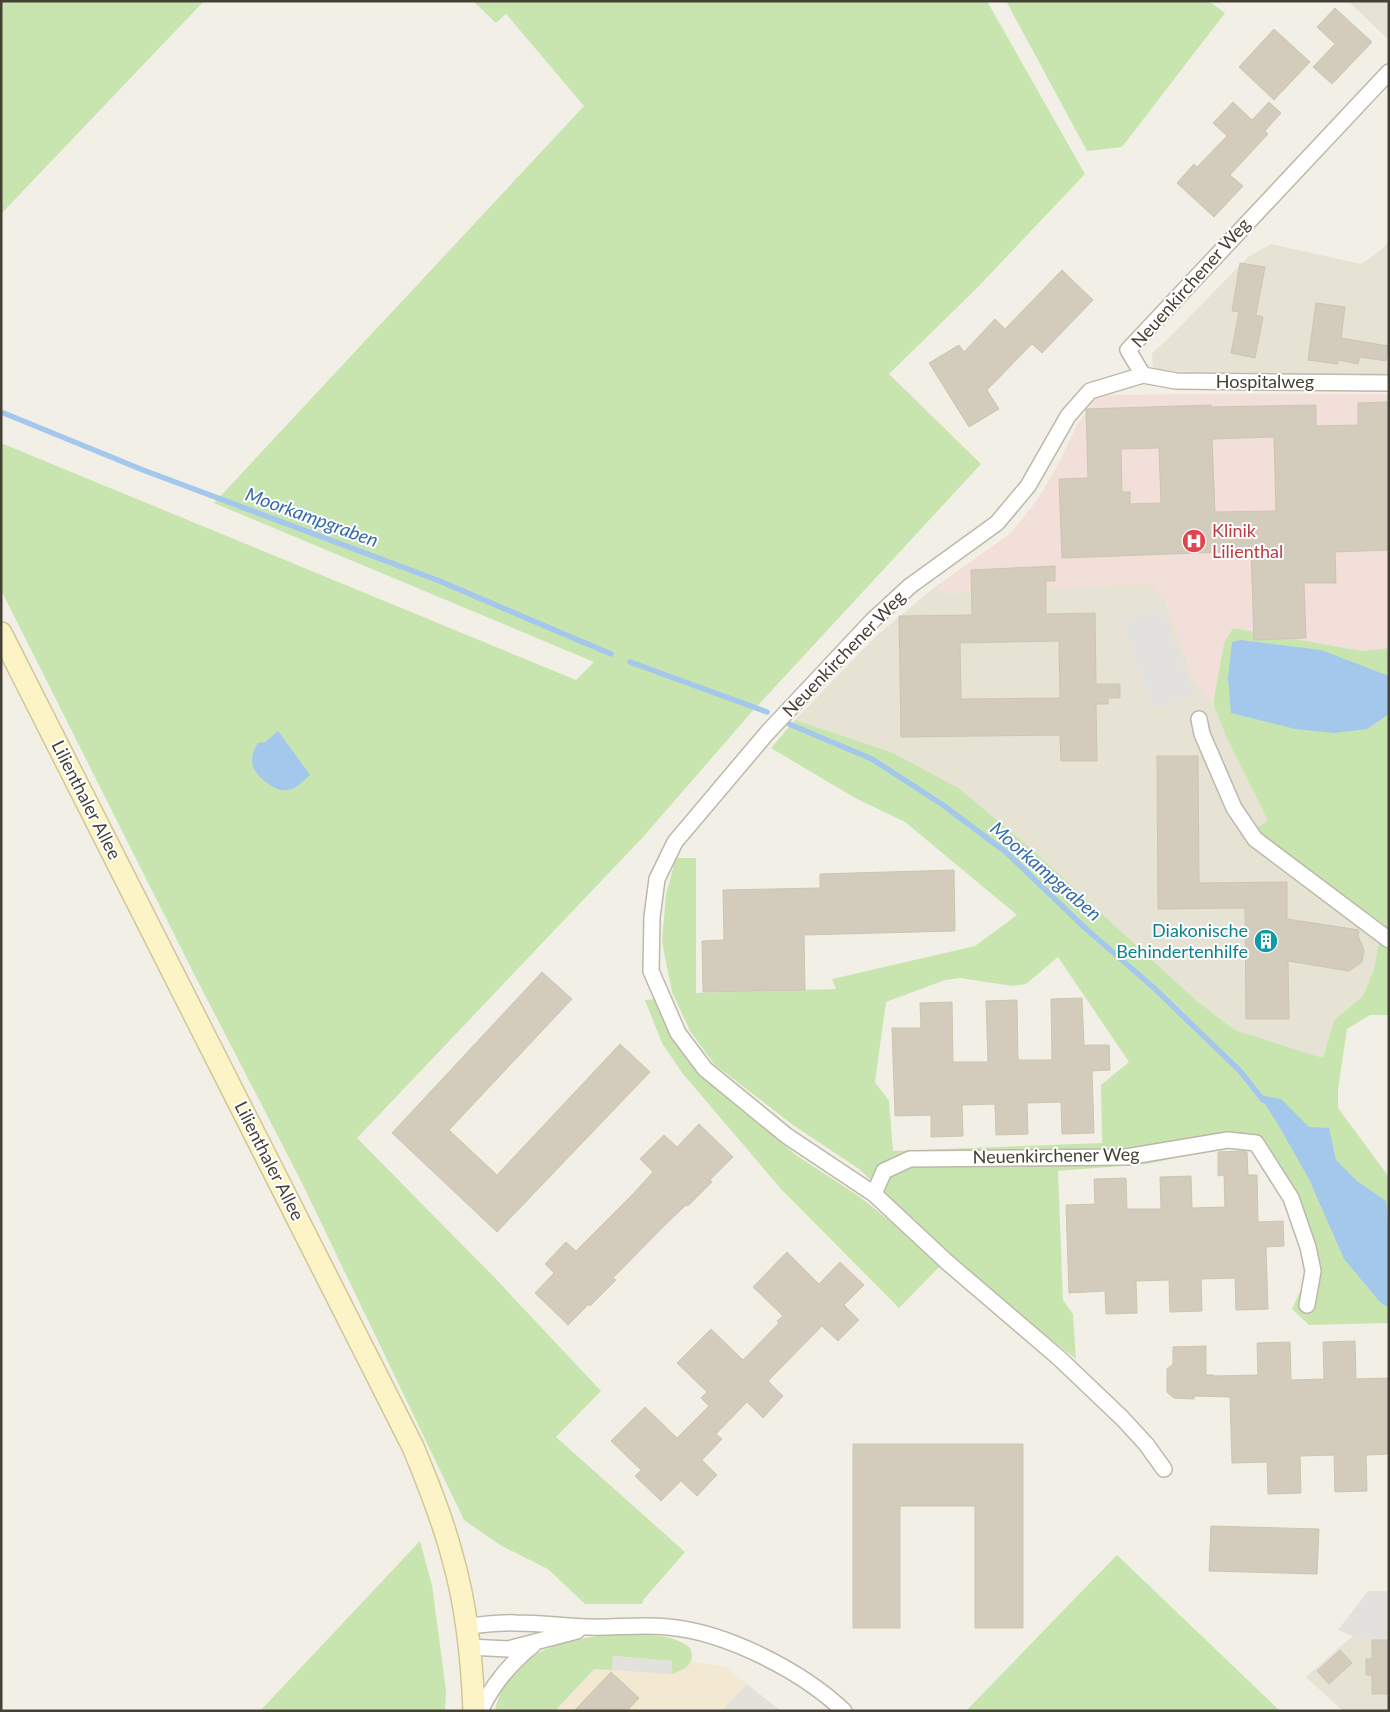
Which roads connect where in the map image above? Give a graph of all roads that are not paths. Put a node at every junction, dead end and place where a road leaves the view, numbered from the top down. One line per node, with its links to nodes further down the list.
1 (1389, 72): 2 (street, Neuenkirchener Weg)
2 (1142, 375): 3 (street, Hospitalweg); 7 (street, Neuenkirchener Weg)
3 (1389, 383)
4 (1, 633): 10 (main road, Lilienthaler Allee)
5 (1199, 719): 6 (street)
6 (1389, 940)
7 (874, 1194): 8 (street, Neuenkirchener Weg); 9 (street, Neuenkirchener Weg)
8 (1307, 1304)
9 (1164, 1469)
10 (467, 1626): 11 (street); 13 (main road, Lilienthaler Allee)
11 (591, 1627): 12 (street); 16 (street)
12 (536, 1642): 13 (street); 15 (street)
13 (469, 1647): 14 (main road, Lilienthaler Allee)
14 (474, 1711)
15 (480, 1711)
16 (844, 1711)

